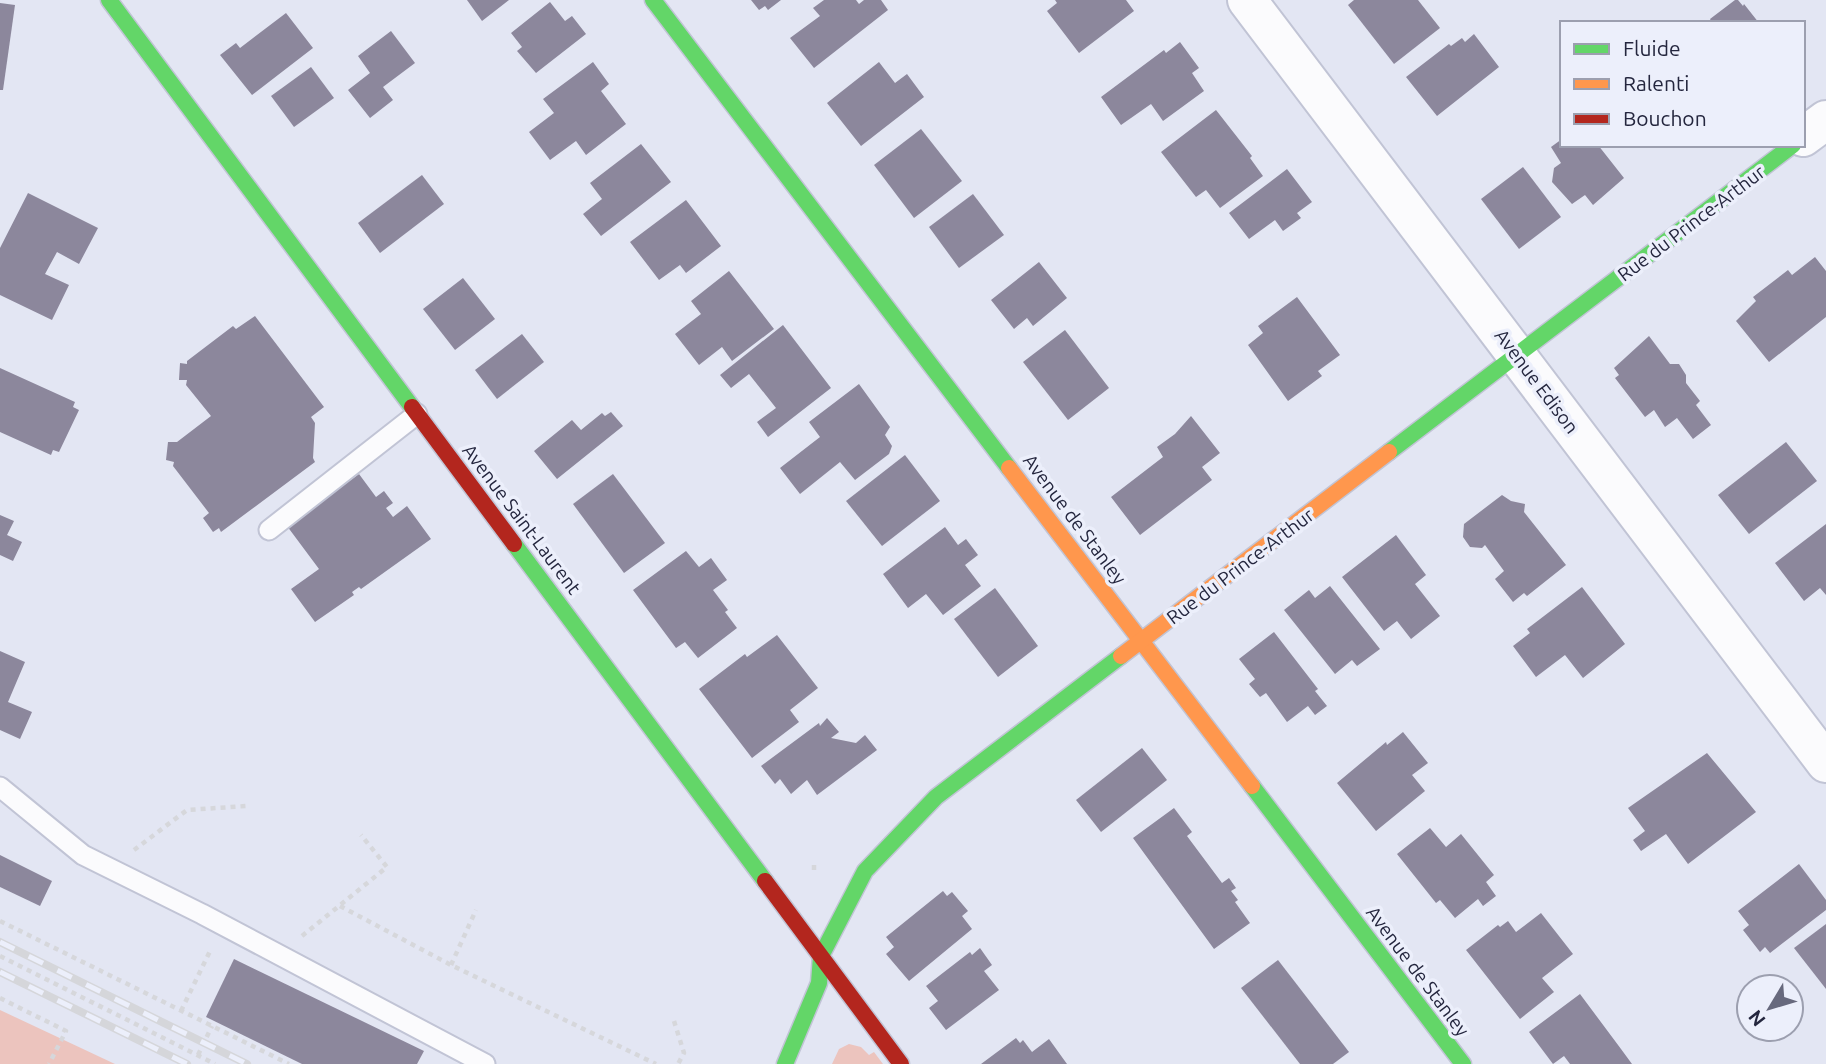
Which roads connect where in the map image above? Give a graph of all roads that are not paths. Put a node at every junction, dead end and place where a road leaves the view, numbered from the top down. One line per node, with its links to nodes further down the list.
1 (109, 0): 8 (street, Avenue Saint-Laurent)
2 (653, 0): 10 (street, Avenue de Stanley)
3 (1247, 0): 7 (street, Avenue Edison)
4 (1826, 120): 5 (street)
5 (1805, 136)
6 (1790, 147): 7 (street, Rue du Prince-Arthur)
7 (1517, 355): 10 (street, Rue du Prince-Arthur); 11 (street, Avenue Edison)
8 (417, 414): 9 (lane); 13 (street, Avenue Saint-Laurent)
9 (269, 530)
10 (1140, 642): 13 (street, Rue du Prince-Arthur); 17 (street, Avenue de Stanley)
11 (1826, 763)
12 (0, 787): 14 (lane)
13 (821, 956): 15 (street, Rue du Prince-Arthur); 16 (street, Avenue Saint-Laurent)
14 (485, 1064)
15 (785, 1064)
16 (901, 1064)
17 (1463, 1064)

